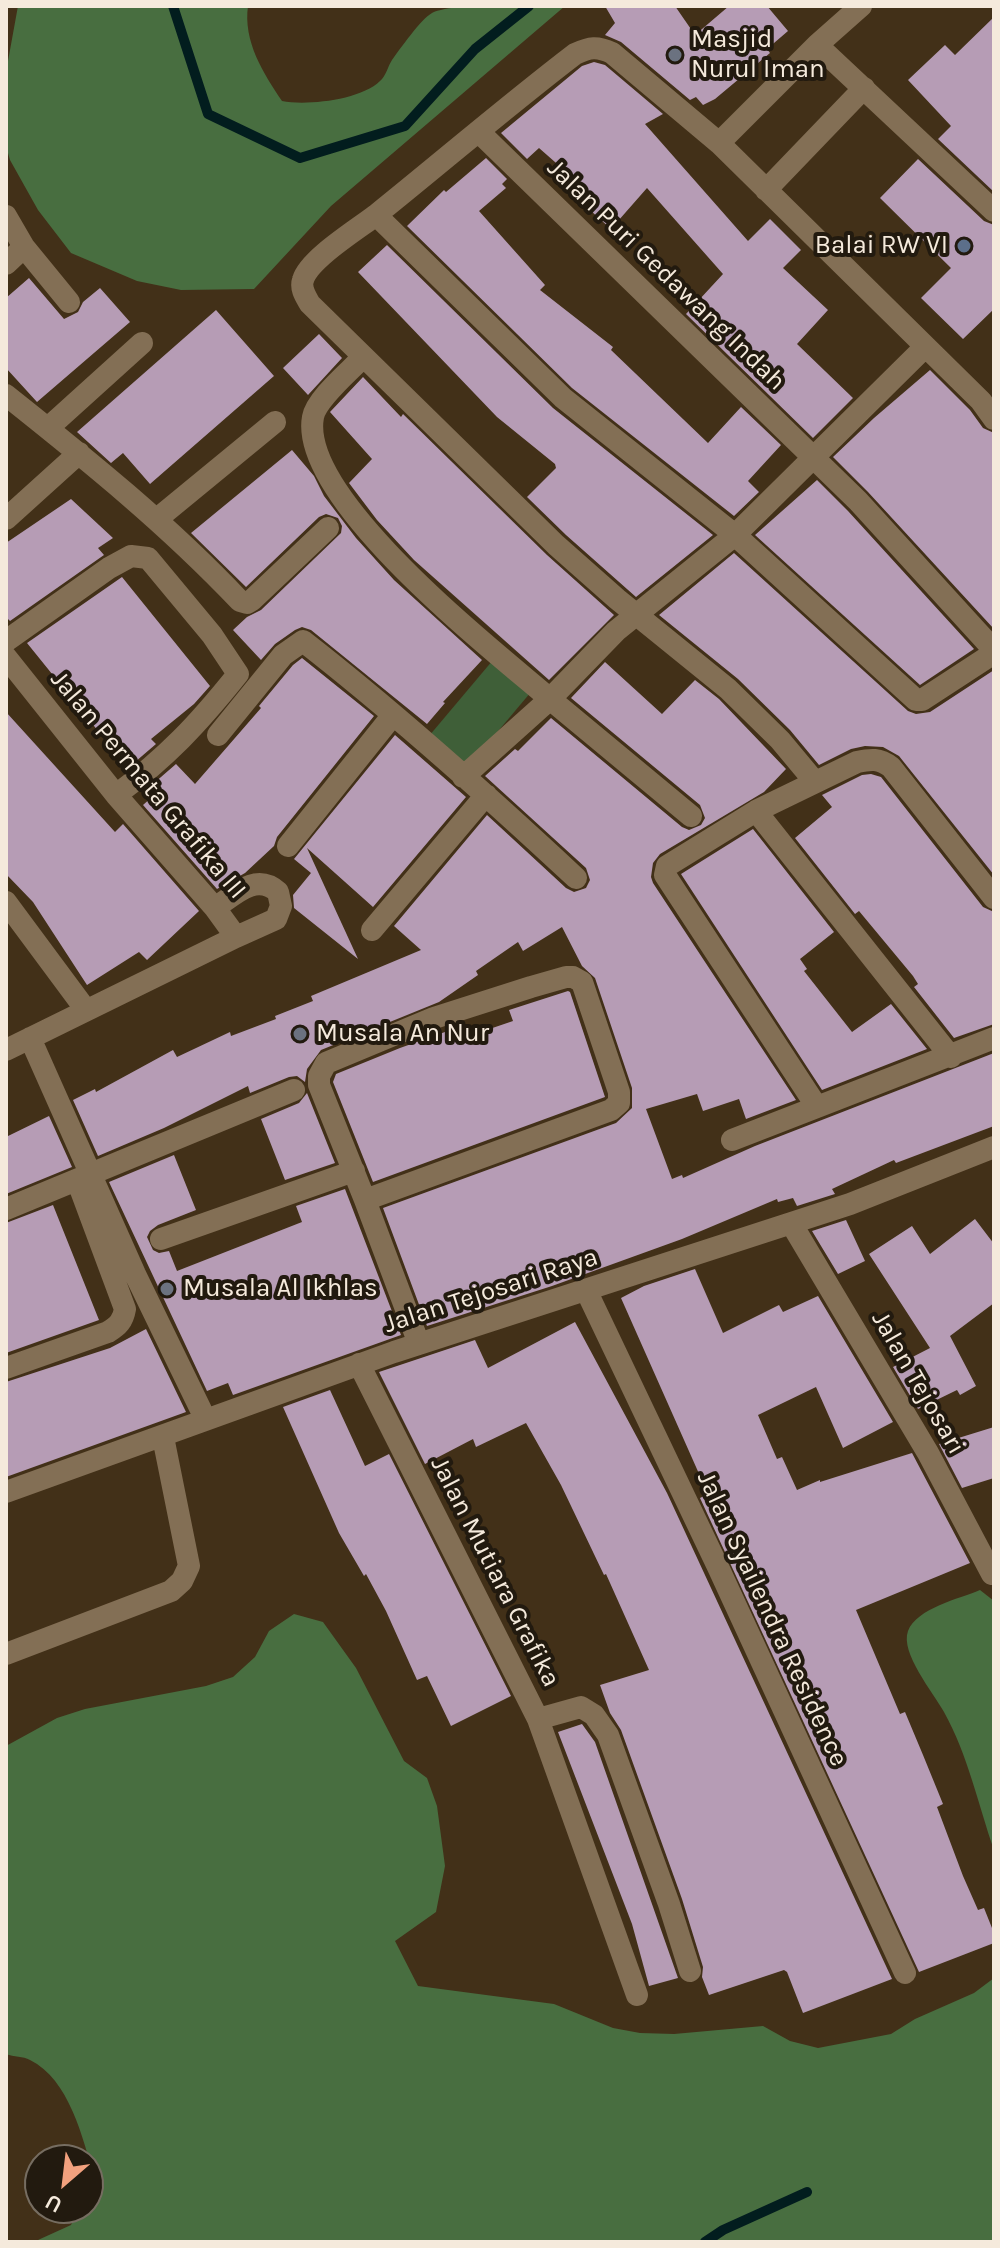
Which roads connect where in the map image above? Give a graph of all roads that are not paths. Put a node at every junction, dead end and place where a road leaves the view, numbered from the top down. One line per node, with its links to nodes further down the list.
1 (861, 6): 2 (street)
2 (817, 45): 3 (street); 5 (street)
3 (864, 88): 6 (street); 7 (street)
4 (479, 132): 5 (street); 8 (street); 21 (street, Jalan Puri Gedawang Indah)
5 (719, 143): 6 (street)
6 (766, 190): 14 (street)
7 (994, 211)
8 (376, 215): 15 (street); 25 (street, Jalan Puri Gedawang Indah)
9 (6, 216): 10 (street)
10 (24, 247): 11 (street); 12 (street)
11 (6, 264)
12 (69, 302)
13 (142, 343): 19 (street)
14 (925, 347): 17 (street); 21 (street)
15 (363, 357): 26 (street); 30 (street)
16 (6, 395): 19 (street)
17 (994, 419)
18 (275, 422): 23 (street)
19 (48, 428): 20 (street)
20 (79, 453): 22 (street); 23 (street)
21 (813, 457): 25 (street); 28 (street, Jalan Puri Gedawang Indah)
22 (6, 519)
23 (157, 519): 24 (street)
24 (328, 528)
25 (735, 535): 26 (street); 28 (street, Jalan Puri Gedawang Indah)
26 (637, 615): 30 (street); 34 (street)
27 (6, 641): 35 (street)
28 (994, 652)
29 (6, 657): 35 (street, Jalan Permata Grafika III)
30 (550, 699): 33 (street); 38 (street)
31 (393, 715): 32 (street); 33 (street); 39 (street)
32 (218, 735)
33 (463, 777): 36 (street)
34 (815, 782): 37 (street); 41 (street)
35 (116, 795): 43 (street, Jalan Permata Grafika III)
36 (486, 795): 40 (street); 44 (street)
37 (756, 811): 50 (street); 52 (street)
38 (691, 816)
39 (288, 846)
40 (576, 878)
41 (994, 898)
42 (6, 902): 46 (street)
43 (215, 908): 45 (street, Jalan Permata Grafika III); 45 (street)
44 (372, 930)
45 (236, 937): 46 (street, Jalan Permata Grafika III)
46 (86, 1010): 47 (street, Jalan Permata Grafika III)
47 (30, 1038): 49 (street, Jalan Permata Grafika III); 56 (street)
48 (994, 1038): 50 (street)
49 (6, 1050)
50 (951, 1057): 52 (street)
51 (294, 1090): 56 (street)
52 (817, 1107): 53 (street)
53 (732, 1140)
54 (994, 1147): 59 (street, Jalan Tejosari Raya)
55 (354, 1171): 57 (street); 57 (street); 60 (street)
56 (84, 1176): 58 (street); 64 (street); 65 (street)
57 (365, 1200): 62 (street)
58 (6, 1209)
59 (791, 1223): 61 (street, Jalan Tejosari Raya); 68 (street, Jalan Tejosari)
60 (161, 1239)
61 (586, 1290): 62 (street, Jalan Tejosari Raya); 72 (street, Jalan Syailendra Residence)
62 (419, 1344): 63 (street, Jalan Tejosari Raya)
63 (359, 1364): 66 (street, Jalan Tejosari Raya); 70 (street, Jalan Mutiara Grafika)
64 (6, 1368)
65 (201, 1410)
66 (163, 1437): 67 (street, Jalan Tejosari Raya); 69 (street)
67 (6, 1492)
68 (992, 1574)
69 (6, 1654)
70 (538, 1719): 71 (street, Jalan Mutiara Grafika); 73 (street)
71 (690, 1971)
72 (905, 1973)
73 (637, 1995)

